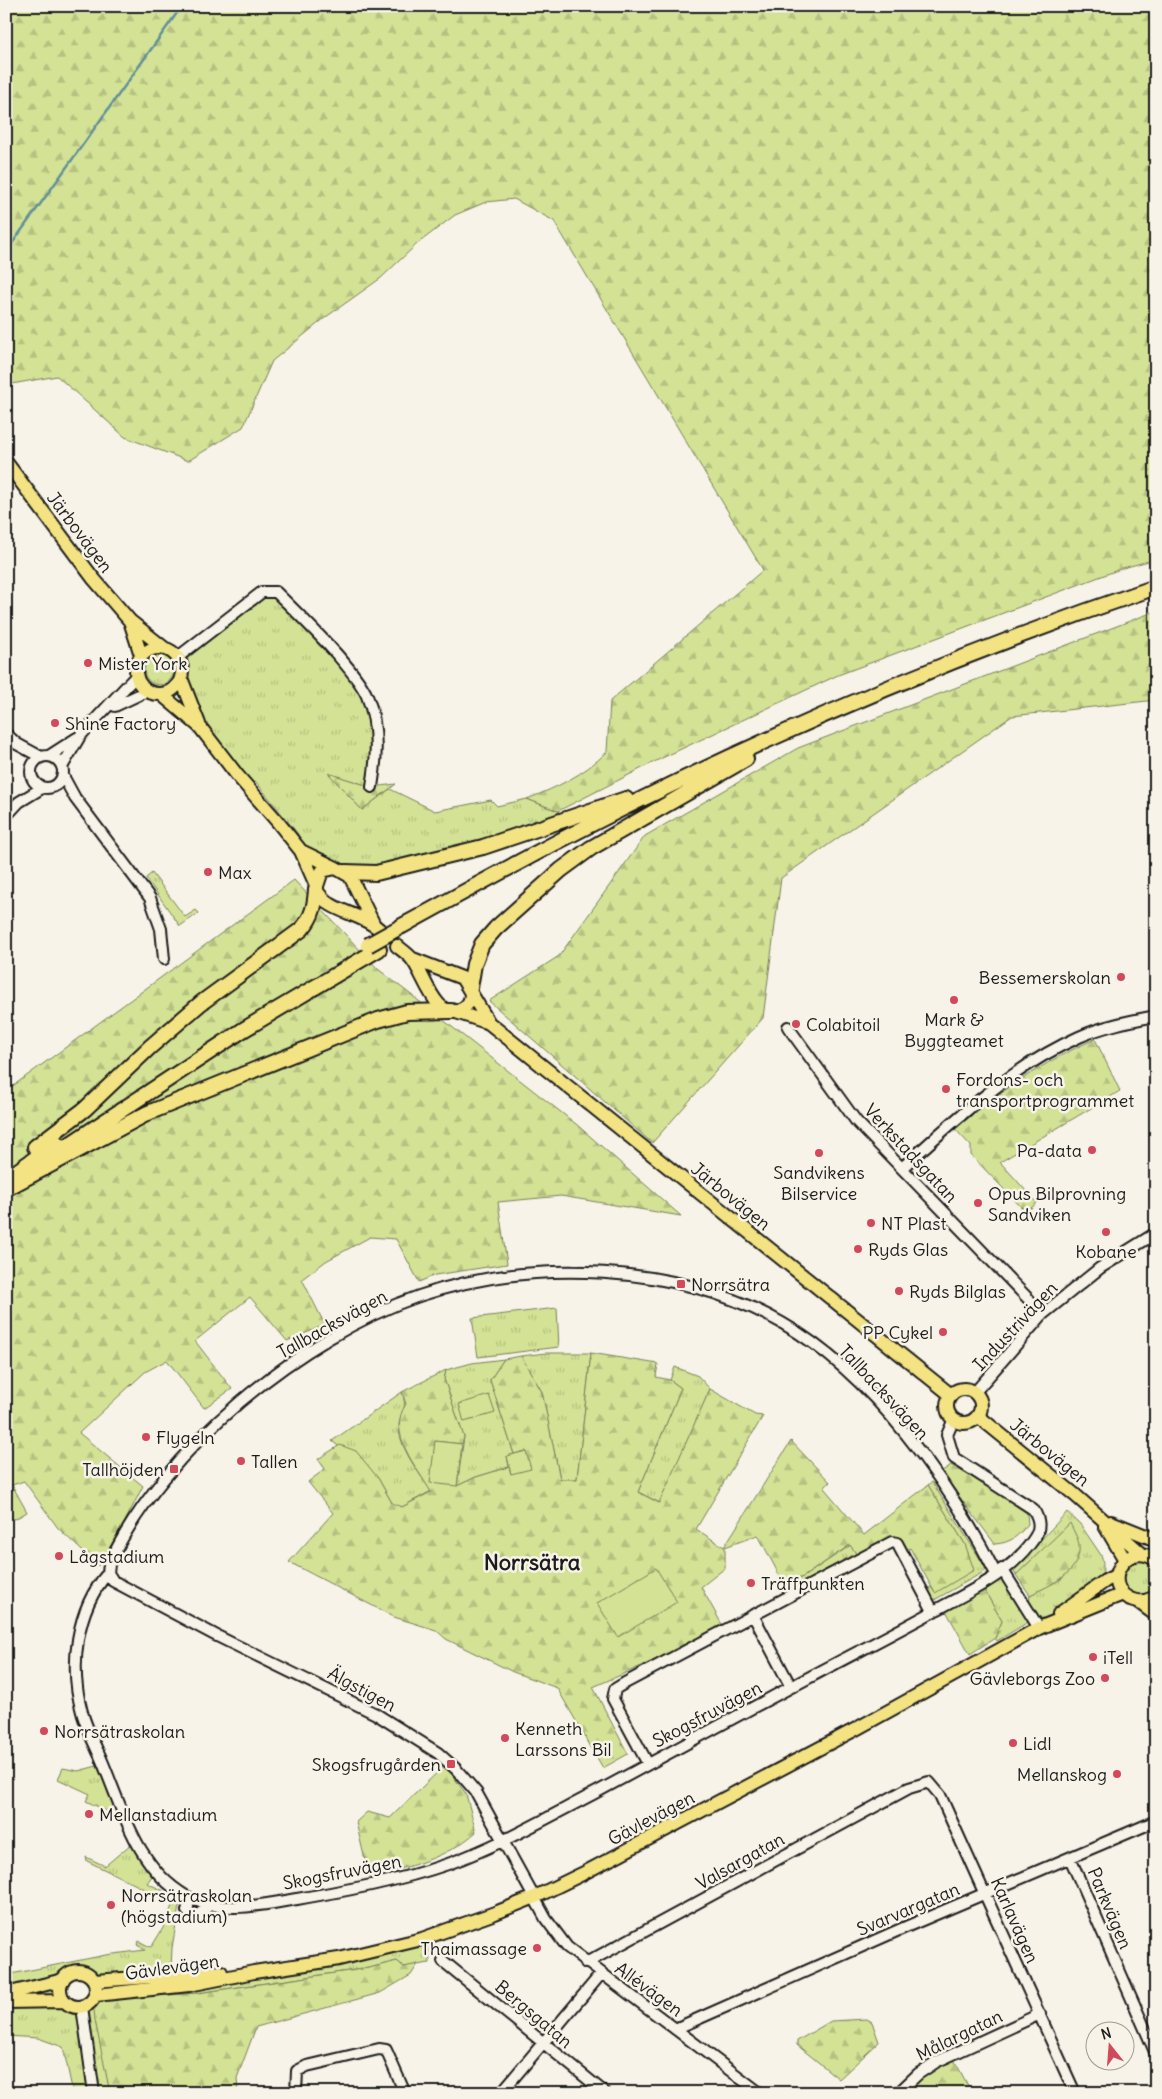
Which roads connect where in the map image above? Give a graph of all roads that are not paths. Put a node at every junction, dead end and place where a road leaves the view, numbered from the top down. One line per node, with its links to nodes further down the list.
1 (6, 462): 4 (main road, Järbovägen)
2 (1156, 587): 17 (highway)
3 (1156, 597): 17 (highway)
4 (130, 621): 5 (main road, Järbovägen); 6 (main road, Järbovägen)
5 (164, 648): 6 (main road); 7 (main road)
6 (142, 655): 8 (main road)
7 (178, 657): 9 (main road); 21 (street)
8 (136, 676): 10 (main road); 12 (street)
9 (181, 678): 11 (main road); 13 (main road)
10 (147, 691): 11 (main road); 12 (street)
11 (161, 694): 13 (main road)
12 (103, 712): 15 (street)
13 (200, 727): 26 (main road)
14 (6, 734): 16 (street)
15 (80, 736): 18 (street); 19 (street)
16 (17, 744): 18 (street); 20 (street)
17 (744, 755): 27 (highway); 32 (highway); 39 (highway, bridge)
18 (45, 756): 19 (street); 20 (street)
19 (62, 771): 22 (street); 23 (street)
20 (31, 774): 22 (street); 24 (street)
21 (372, 787)
22 (47, 788): 23 (street); 24 (street)
23 (75, 798): 30 (street)
24 (19, 802): 25 (street)
25 (6, 816)
26 (301, 851): 27 (main road); 28 (main road)
27 (341, 870): 28 (main road); 28 (main road)
28 (316, 887): 38 (highway)
29 (398, 946): 31 (main road, Järbovägen)
30 (164, 959)
31 (412, 959): 32 (main road, Järbovägen); 33 (main road, Järbovägen)
32 (471, 991): 33 (main road); 35 (main road, Järbovägen)
33 (453, 1012): 35 (main road, Järbovägen); 39 (highway)
34 (1156, 1016): 37 (street)
35 (489, 1023): 43 (main road, Järbovägen)
36 (788, 1026): 37 (street, Verkstadsgatan)
37 (902, 1168): 41 (street, Verkstadsgatan)
38 (6, 1170)
39 (7, 1185)
40 (1156, 1233): 41 (street, Industrivägen)
41 (1043, 1314): 42 (street, Industrivägen)
42 (975, 1392): 43 (main road); 44 (main road)
43 (951, 1395): 45 (main road)
44 (978, 1416): 45 (main road); 46 (main road, Järbovägen)
45 (954, 1419): 51 (street, Skogsfruvägen)
46 (1100, 1517): 47 (main road); 48 (main road, Järbovägen); 49 (main road, Järbovägen)
47 (1156, 1540)
48 (1142, 1554): 49 (main road); 50 (main road)
49 (1125, 1560): 52 (main road)
50 (1156, 1560)
51 (999, 1571): 53 (street, Tallbacksvägen); 57 (street, Skogsfruvägen); 60 (street, Tallbacksvägen)
52 (1117, 1575): 54 (main road); 60 (main road, Gävlevägen)
53 (110, 1577): 65 (street, Älgstigen); 69 (street, Skogsfruvägen)
54 (1123, 1594): 56 (main road); 60 (main road, Gävlevägen)
55 (1156, 1596): 56 (main road)
56 (1137, 1601): 58 (main road)
57 (933, 1611): 59 (street); 61 (street, Skogsfruvägen)
58 (1156, 1615)
59 (753, 1616): 61 (street); 62 (street)
60 (1039, 1628): 68 (main road, Gävlevägen)
61 (791, 1687): 62 (street, Skogsfruvägen)
62 (648, 1764): 65 (street, Skogsfruvägen)
63 (909, 1788): 67 (street, Karlavägen); 72 (street, Valsargatan)
64 (1156, 1820): 66 (street, Svarvargatan)
65 (504, 1840): 68 (street, Älgstigen); 70 (street, Skogsfruvägen)
66 (1070, 1858): 67 (street, Svarvargatan); 85 (street, Parkvägen)
67 (985, 1893): 82 (street, Karlavägen); 83 (street, Svarvargatan)
68 (535, 1897): 72 (street, Allévägen); 73 (main road, Gävlevägen)
69 (190, 1898): 70 (street, Skogsfruvägen); 70 (street, Skogsfruvägen)
70 (210, 1905)
71 (443, 1961): 84 (street, Bergsgatan)
72 (586, 1963): 74 (street, Allévägen)
73 (254, 1972): 76 (main road, Gävlevägen); 78 (main road, Gävlevägen)
74 (601, 1974): 83 (street, Allévägen); 84 (street)
75 (63, 1980): 76 (main road, Gävlevägen); 77 (main road, Gävlevägen); 79 (main road)
76 (94, 1981): 78 (main road)
77 (6, 1994)
78 (96, 1995): 81 (main road)
79 (64, 2000): 80 (main road); 81 (main road)
80 (6, 2002)
81 (82, 2007): 86 (street)
82 (1040, 2014): 92 (street, Målargatan); 93 (street, Karlavägen)
83 (675, 2029): 91 (street, Allévägen)
84 (543, 2044): 89 (street); 90 (street, Bergsgatan)
85 (1156, 2054)
86 (94, 2093)
87 (296, 2093): 88 (street)
88 (405, 2093)
89 (501, 2093)
90 (605, 2093)
91 (760, 2093)
92 (898, 2093)
93 (1075, 2093)

